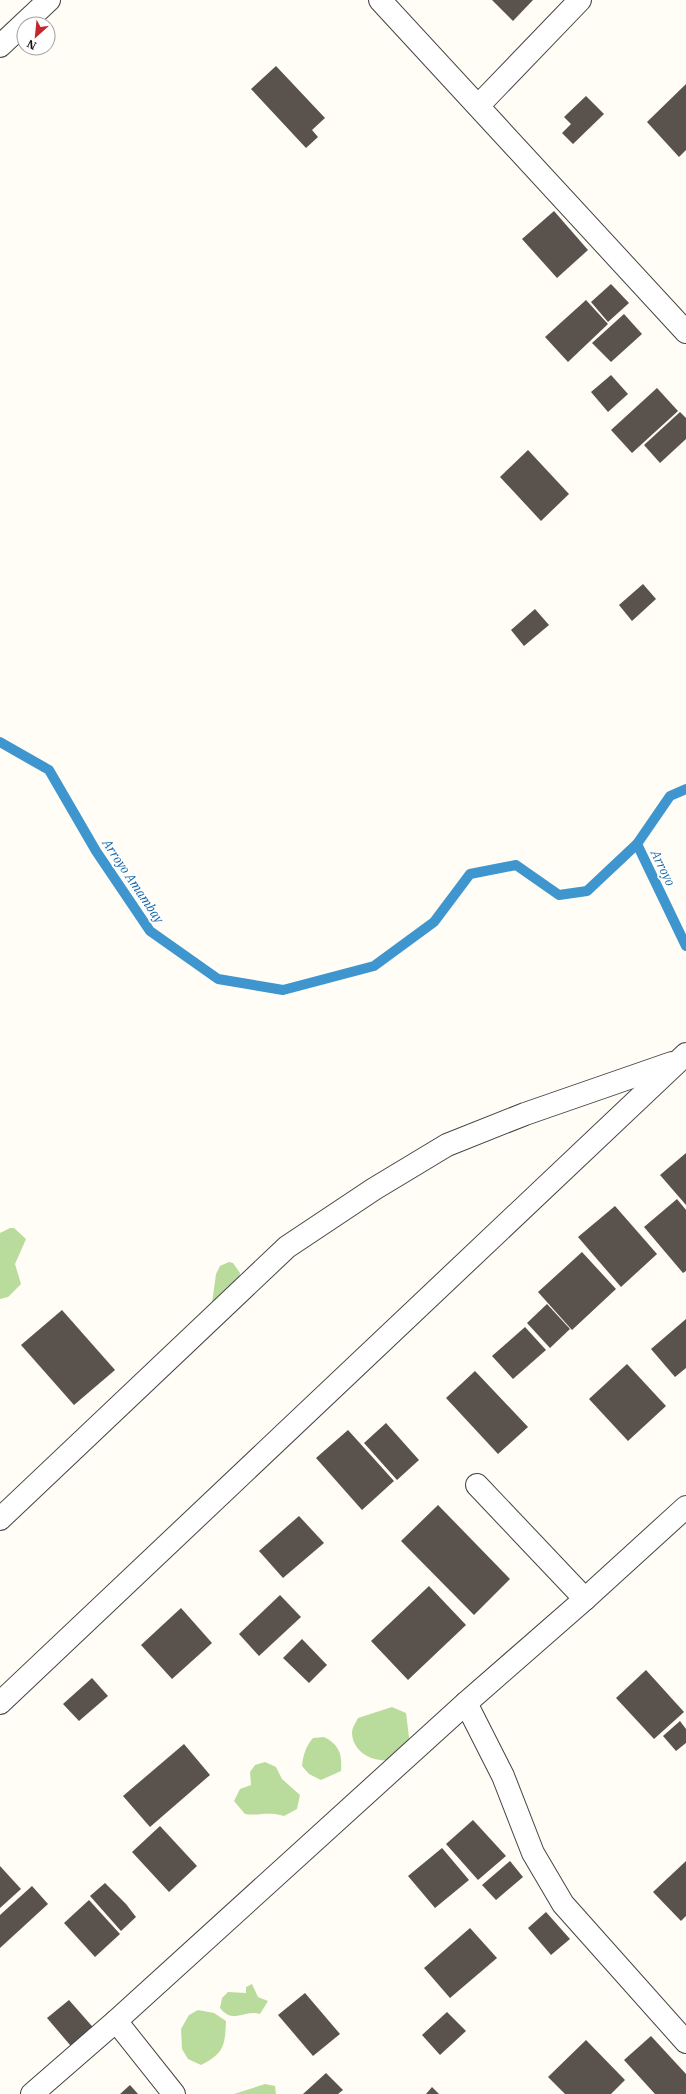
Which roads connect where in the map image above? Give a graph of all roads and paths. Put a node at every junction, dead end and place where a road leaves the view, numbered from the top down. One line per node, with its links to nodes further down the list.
1 (50, 0): 4 (street)
2 (380, 0): 5 (street)
3 (580, 0): 5 (street)
4 (0, 46)
5 (479, 106): 6 (street)
6 (686, 332)
7 (682, 1057): 10 (street); 12 (street)
8 (477, 1485): 11 (street)
9 (686, 1507): 11 (street)
10 (0, 1519)
11 (585, 1599): 13 (street)
12 (0, 1703)
13 (466, 1703): 14 (street); 15 (street)
14 (116, 2021): 16 (street); 17 (street)
15 (686, 2042)
16 (32, 2094)
17 (174, 2094)

